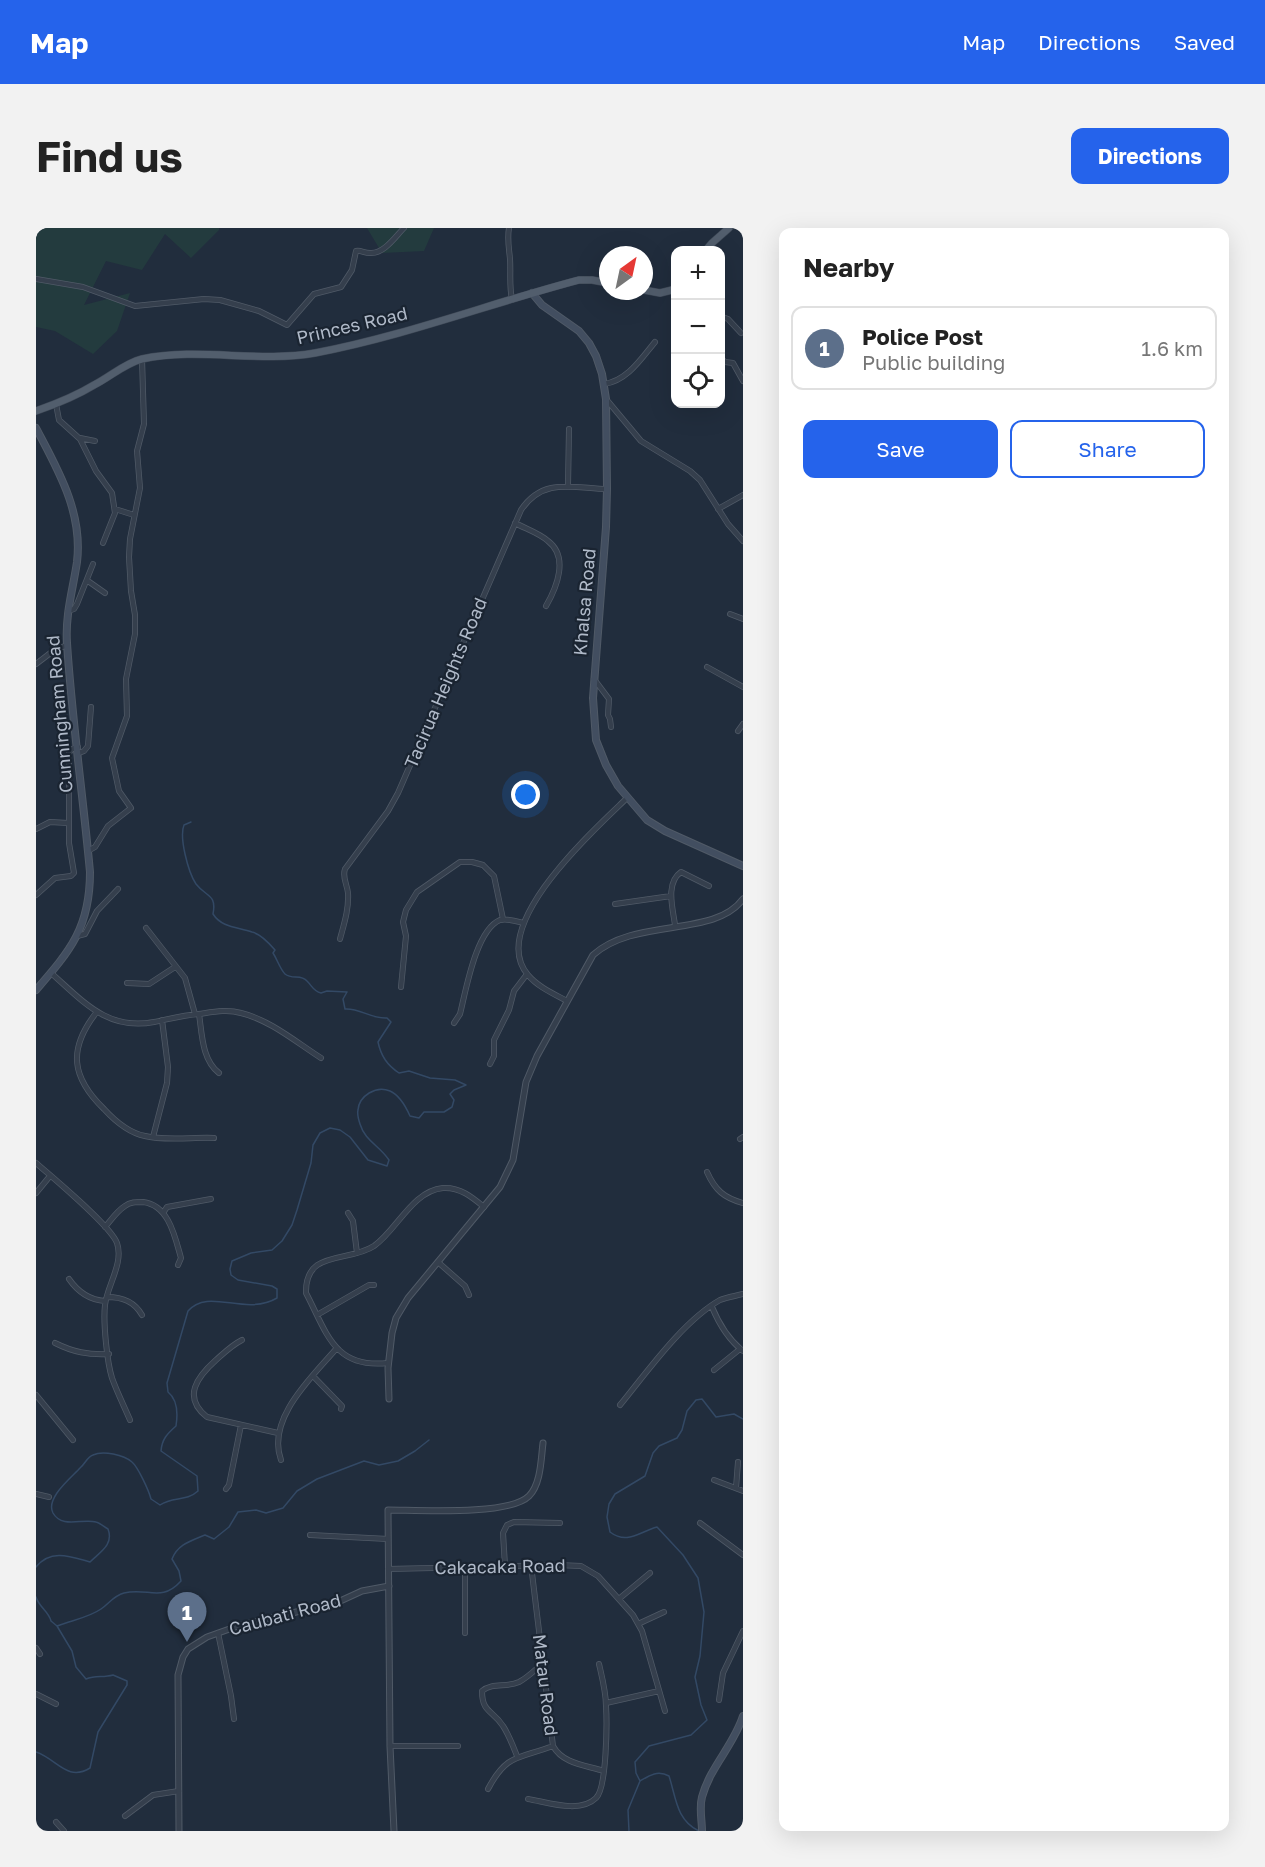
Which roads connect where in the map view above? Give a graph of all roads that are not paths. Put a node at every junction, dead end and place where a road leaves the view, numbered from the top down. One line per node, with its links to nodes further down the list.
1 (404, 228): 5 (street)
2 (509, 228): 10 (street)
3 (729, 228): 4 (main road)
4 (709, 246)
5 (36, 279)
6 (599, 281): 9 (main road, Princes Road)
7 (671, 290): 8 (main road)
8 (653, 292)
9 (532, 293): 10 (main road, Princes Road); 17 (main road, Khalsa Road)
10 (512, 300): 14 (main road, Princes Road)
11 (725, 318): 12 (street)
12 (741, 333)
13 (655, 342): 17 (street)
14 (142, 359): 19 (main road, Princes Road); 30 (street)
15 (725, 362): 16 (street)
16 (743, 381)
17 (604, 384): 18 (main road, Khalsa Road)
18 (606, 399): 26 (main road, Khalsa Road); 29 (street)
19 (56, 404): 20 (main road, Princes Road); 23 (street)
20 (36, 411)
21 (36, 428): 38 (main road, Cunningham Road)
22 (570, 429): 25 (street)
23 (78, 437): 24 (street); 28 (street)
24 (95, 441)
25 (568, 486): 26 (street, Tacirua Heights Road); 31 (street, Tacirua Heights Road)
26 (607, 489): 44 (main road, Khalsa Road)
27 (743, 495): 29 (street)
28 (115, 509): 30 (street); 33 (street)
29 (718, 509): 32 (street)
30 (134, 515): 54 (street)
31 (515, 523): 37 (street); 67 (street, Tacirua Heights Road)
32 (743, 541)
33 (103, 543)
34 (93, 564): 35 (street)
35 (88, 581): 36 (street); 38 (street)
36 (105, 593)
37 (546, 606)
38 (68, 611): 41 (main road, Cunningham Road)
39 (729, 614): 40 (street)
40 (743, 619)
41 (67, 645): 42 (street); 50 (main road, Cunningham Road)
42 (36, 664)
43 (707, 667): 45 (street)
44 (594, 679): 48 (street); 51 (main road, Khalsa Road)
45 (743, 687)
46 (91, 707): 50 (street)
47 (743, 724): 49 (street)
48 (611, 728)
49 (738, 731)
50 (78, 750): 52 (street); 54 (main road, Cunningham Road)
51 (627, 798): 55 (main road, Khalsa Road); 63 (street)
52 (68, 823): 53 (street); 58 (street)
53 (36, 829)
54 (88, 851): 66 (main road, Cunningham Road)
55 (743, 866)
56 (709, 886): 59 (street)
57 (118, 889): 66 (street)
58 (36, 895)
59 (671, 896): 61 (street); 64 (street)
60 (743, 899): 64 (street)
61 (615, 904)
62 (502, 919): 63 (street); 72 (street); 78 (street)
63 (523, 922): 70 (street)
64 (675, 926): 74 (street)
65 (146, 928): 68 (street)
66 (77, 936): 69 (main road, Cunningham Road)
67 (340, 939)
68 (175, 967): 71 (street); 76 (street)
69 (51, 973): 73 (main road, Cunningham Road); 75 (street)
70 (527, 974): 74 (street); 80 (street)
71 (127, 983)
72 (401, 987)
73 (36, 990)
74 (567, 1001): 90 (street)
75 (96, 1012): 77 (street); 82 (street)
76 (197, 1014): 77 (street); 79 (street); 81 (street)
77 (162, 1020): 82 (street)
78 (454, 1023)
79 (321, 1058)
80 (490, 1064)
81 (219, 1073)
82 (153, 1137): 83 (street)
83 (214, 1138)
84 (36, 1163): 86 (street)
85 (708, 1172): 89 (street)
86 (50, 1176): 87 (street); 93 (street)
87 (36, 1193)
88 (211, 1199): 91 (street)
89 (743, 1203)
90 (484, 1207): 94 (street); 95 (street)
91 (163, 1213): 93 (street); 96 (street)
92 (348, 1213): 94 (street)
93 (105, 1227): 101 (street)
94 (357, 1253): 104 (street)
95 (439, 1263): 99 (street); 110 (street)
96 (178, 1265)
97 (69, 1279): 101 (street)
98 (374, 1285): 104 (street)
99 (469, 1294)
100 (743, 1294): 102 (street)
101 (106, 1299): 103 (street); 109 (street)
102 (712, 1307): 108 (street); 115 (street)
103 (142, 1315)
104 (317, 1315): 107 (street)
105 (242, 1340): 118 (street)
106 (55, 1342): 109 (street)
107 (336, 1349): 110 (street); 112 (street)
108 (741, 1350): 111 (street)
109 (109, 1354): 117 (street)
110 (388, 1363): 114 (street)
111 (714, 1370)
112 (313, 1376): 116 (street); 119 (street)
113 (36, 1395): 120 (street)
114 (389, 1399)
115 (620, 1405)
116 (341, 1409)
117 (130, 1420)
118 (242, 1425): 119 (street); 126 (street)
119 (278, 1433): 122 (street)
120 (73, 1440)
121 (543, 1443): 133 (street)
122 (280, 1460)
123 (738, 1462): 125 (street)
124 (714, 1480): 125 (street)
125 (736, 1488): 127 (street)
126 (226, 1489)
127 (743, 1491)
128 (36, 1494): 129 (street)
129 (49, 1497)
130 (560, 1523): 135 (street)
131 (700, 1523): 134 (street)
132 (310, 1535): 133 (street)
133 (388, 1539): 138 (street)
134 (743, 1555)
135 (505, 1566): 136 (street, Cakacaka Road); 137 (street, Cakacaka Road)
136 (531, 1566): 141 (street, Cakacaka Road); 149 (street, Matau Road)
137 (465, 1567): 138 (street, Cakacaka Road); 145 (street)
138 (388, 1569): 140 (street)
139 (650, 1573): 141 (street)
140 (389, 1586): 146 (street, Caubati Road); 160 (street)
141 (620, 1598): 143 (street, Cakacaka Road)
142 (664, 1612): 143 (street)
143 (638, 1624): 151 (street, Cakacaka Road)
144 (743, 1631): 153 (street)
145 (465, 1633)
146 (218, 1634): 158 (street); 166 (street, Caubati Road)
147 (36, 1648): 148 (street)
148 (39, 1654)
149 (542, 1664): 162 (street, Matau Road); 163 (street)
150 (599, 1664): 154 (street)
151 (659, 1690): 154 (street); 156 (street, Cakacaka Road)
152 (36, 1694): 155 (street)
153 (719, 1700)
154 (606, 1703): 164 (street)
155 (56, 1704)
156 (665, 1711)
157 (743, 1716): 159 (main road)
158 (234, 1719)
159 (741, 1734): 170 (main road)
160 (390, 1746): 161 (street); 173 (street)
161 (458, 1746)
162 (553, 1746): 163 (street); 164 (street, Matau Road)
163 (517, 1756): 165 (street)
164 (604, 1771): 167 (street)
165 (488, 1789)
166 (179, 1791): 168 (street); 172 (street, Caubati Road)
167 (528, 1799)
168 (125, 1816)
169 (56, 1822): 171 (street)
170 (702, 1830)
171 (64, 1831)
172 (179, 1831)
173 (394, 1831)

